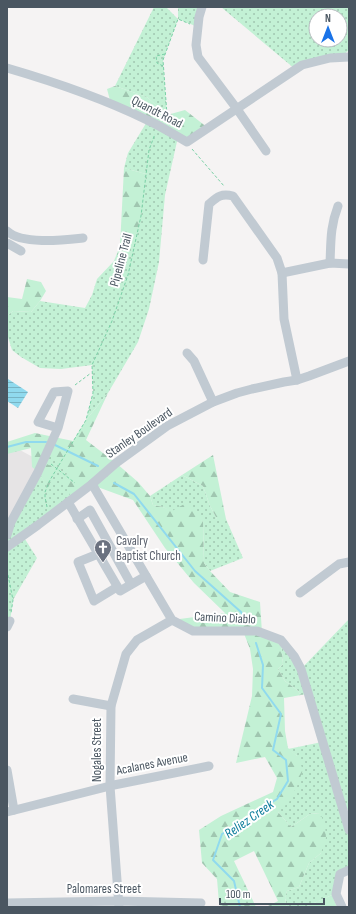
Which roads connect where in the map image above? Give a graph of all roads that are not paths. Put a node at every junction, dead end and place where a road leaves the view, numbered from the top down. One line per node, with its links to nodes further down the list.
1 (202, 7): 4 (street)
2 (349, 57): 4 (street, Quandt Road)
3 (7, 68): 4 (street, Quandt Road)
4 (237, 109): 5 (street)
5 (266, 151)
6 (338, 206): 12 (street)
7 (7, 231): 8 (street)
8 (83, 238)
9 (7, 243): 10 (street)
10 (21, 251)
11 (203, 260): 14 (street)
12 (330, 264): 13 (street); 14 (street)
13 (349, 264)
14 (282, 273): 17 (street)
15 (187, 353): 18 (street)
16 (349, 361): 17 (street, Stanley Boulevard)
17 (297, 380): 18 (street, Stanley Boulevard)
18 (213, 402): 20 (street, Stanley Boulevard)
19 (58, 428): 19 (street); 23 (street)
20 (92, 484): 21 (street, Stanley Boulevard); 27 (street)
21 (68, 502): 22 (street); 24 (street, Stanley Boulevard)
22 (77, 519): 25 (street); 28 (street)
23 (7, 535)
24 (7, 547)
25 (98, 554): 29 (street); 29 (street)
26 (349, 562): 30 (street)
27 (146, 576): 28 (street); 31 (street)
28 (131, 584): 29 (street)
29 (117, 587)
30 (300, 594)
31 (172, 620): 33 (street, Nogales Street); 38 (street, Camino Diablo)
32 (73, 699): 33 (street)
33 (111, 706): 36 (street, Nogales Street)
34 (209, 766): 36 (street, Acalanes Avenue)
35 (7, 770): 37 (street)
36 (110, 786): 37 (street, Acalanes Avenue); 42 (street, Nogales Street)
37 (11, 811)
38 (349, 830)
39 (349, 870): 44 (street)
40 (7, 903): 42 (street, Palomares Street)
41 (201, 903): 43 (street, Palomares Street)
42 (119, 904): 43 (street, Palomares Street)
43 (188, 905)
44 (342, 907)

